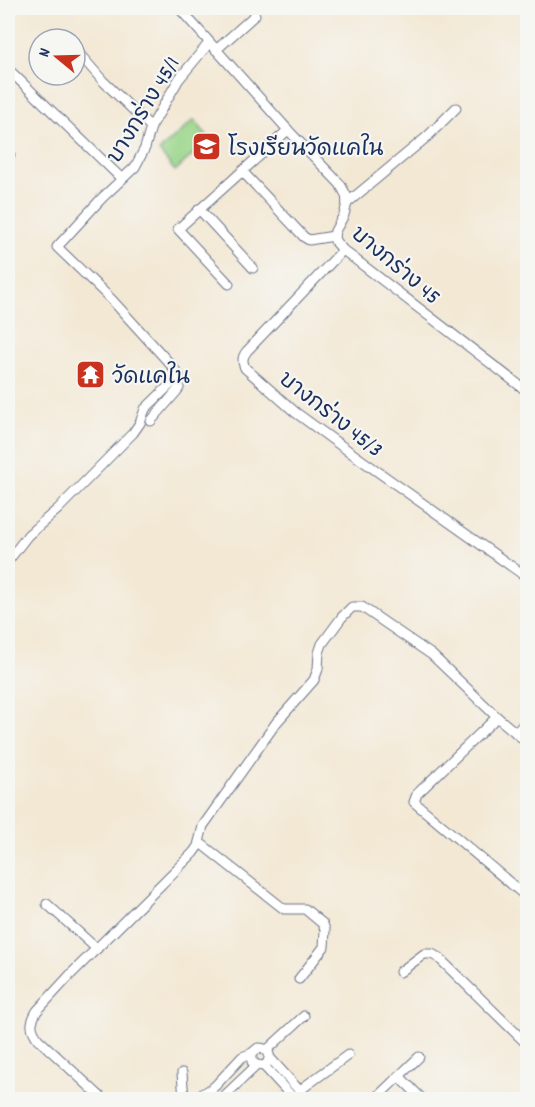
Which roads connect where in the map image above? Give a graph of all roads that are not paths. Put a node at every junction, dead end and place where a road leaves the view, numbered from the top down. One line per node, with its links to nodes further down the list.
1 (179, 8): 5 (street, บางกร่าง 45)
2 (520, 8): 3 (street)
3 (528, 14)
4 (255, 15): 5 (street, บางกร่าง 45/1)
5 (213, 46): 9 (street, บางกร่าง 45/1); 10 (street, บางกร่าง 45)
6 (87, 63): 9 (street)
7 (8, 69): 12 (street)
8 (456, 108): 13 (street)
9 (151, 127): 12 (street, บางกร่าง 45/1)
10 (288, 130): 11 (street); 13 (street, บางกร่าง 45)
11 (242, 171): 14 (street); 15 (street)
12 (122, 179): 19 (street, บางกร่าง 45/1)
13 (347, 203): 15 (street, บางกร่าง 45)
14 (200, 209): 17 (street); 18 (street)
15 (334, 236): 16 (street, บางกร่าง 45)
16 (343, 250): 20 (street, บางกร่าง 45); 23 (street, บางกร่าง 45/3)
17 (253, 268)
18 (229, 284)
19 (179, 376): 21 (street); 22 (street)
20 (528, 392)
21 (151, 421)
22 (8, 561)
23 (528, 578)
24 (497, 717): 26 (street); 28 (street); 29 (street)
25 (528, 719): 26 (street)
26 (516, 733): 27 (street)
27 (528, 743)
28 (199, 842): 31 (street); 33 (street)
29 (528, 898)
30 (47, 904): 31 (street)
31 (97, 949): 44 (street)
32 (400, 972): 35 (street)
33 (299, 979)
34 (304, 1017): 39 (street)
35 (528, 1045)
36 (252, 1053): 39 (street); 39 (street); 43 (street)
37 (348, 1055): 42 (street)
38 (419, 1057): 41 (street)
39 (264, 1060): 42 (street); 46 (street); 47 (street)
40 (182, 1073): 45 (street)
41 (399, 1076): 49 (street); 50 (street)
42 (300, 1090): 48 (street)
43 (208, 1096): 45 (street)
44 (104, 1100)
45 (185, 1100)
46 (220, 1100)
47 (295, 1100)
48 (308, 1100)
49 (374, 1100)
50 (423, 1100)

